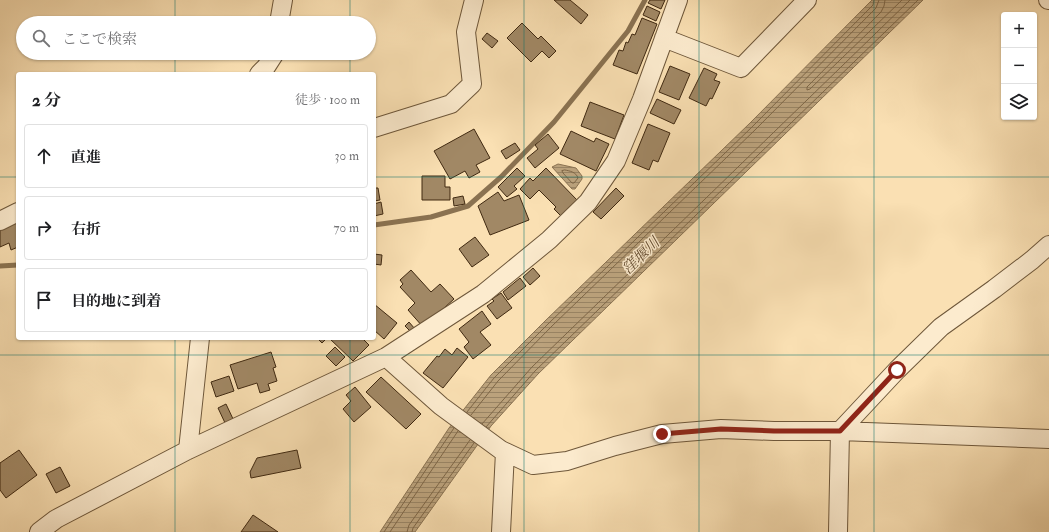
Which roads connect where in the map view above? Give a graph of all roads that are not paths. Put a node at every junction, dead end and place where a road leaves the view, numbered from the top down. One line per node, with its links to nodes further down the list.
1 (283, 0): 5 (street)
2 (474, 0): 9 (street)
3 (678, 0): 6 (street)
4 (807, 0): 6 (street)
5 (280, 16)
6 (664, 38): 14 (street)
7 (270, 60): 8 (street)
8 (261, 72)
9 (376, 127)
10 (16, 213): 11 (street)
11 (0, 221)
12 (1049, 245): 15 (street)
13 (200, 340): 17 (street)
14 (386, 358): 17 (street); 18 (street)
15 (840, 431): 16 (street); 18 (street); 21 (street)
16 (1049, 439)
17 (188, 450): 19 (street)
18 (503, 451): 20 (street)
19 (39, 532)
20 (501, 532)
21 (838, 532)

